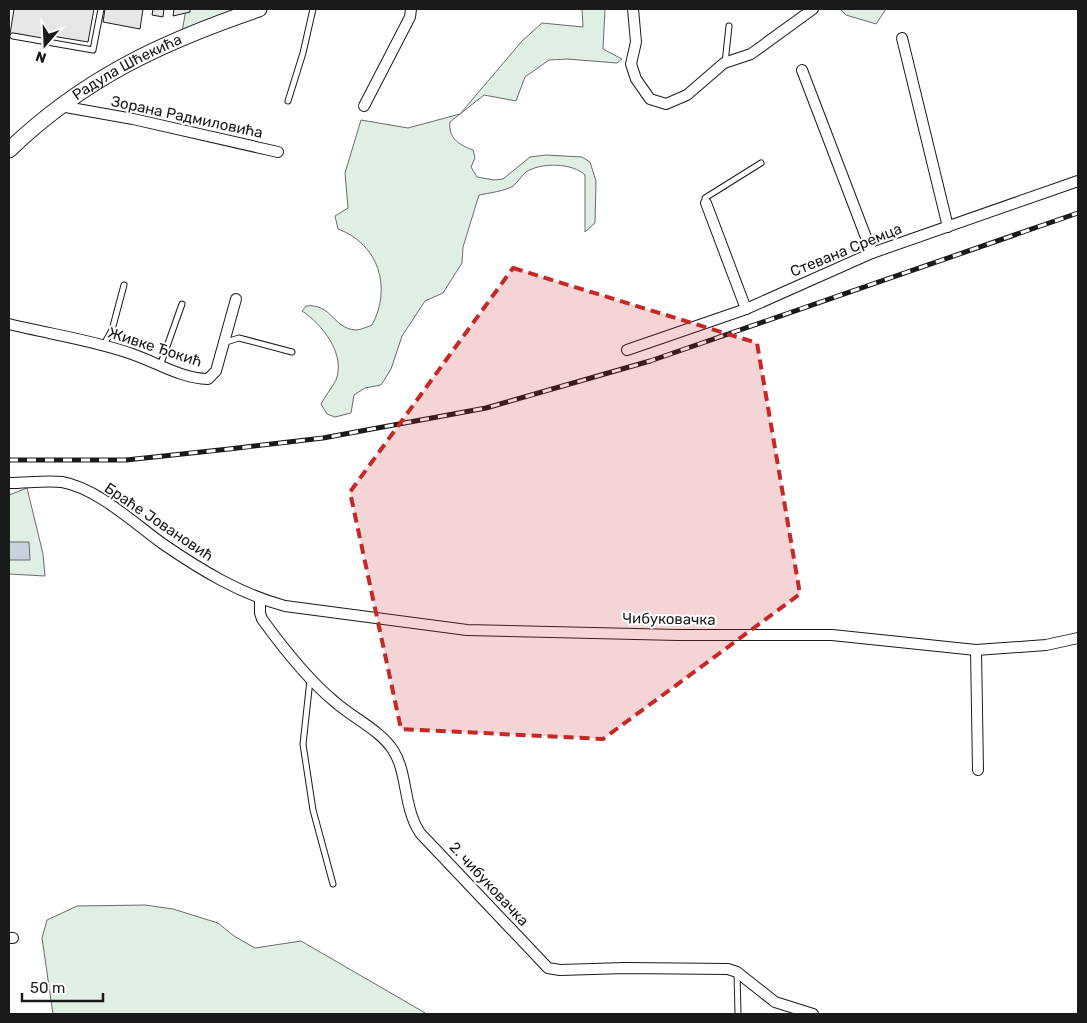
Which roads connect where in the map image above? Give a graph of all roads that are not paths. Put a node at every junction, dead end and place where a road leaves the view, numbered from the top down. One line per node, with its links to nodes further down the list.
1 (101, 9): 10 (lane)
2 (237, 9): 9 (main road)
3 (259, 9): 9 (main road, Радула Шћекића)
4 (313, 9): 14 (lane)
5 (411, 9): 16 (street)
6 (633, 9): 12 (street)
7 (813, 9): 12 (street)
8 (729, 26): 12 (lane)
9 (203, 28): 15 (main road, Радула Шћекића)
10 (13, 36)
11 (902, 38): 22 (street)
12 (724, 63)
13 (802, 70): 23 (street)
14 (288, 100)
15 (60, 106): 17 (main road, Радула Шћекића); 18 (street, Зорана Радмиловића)
16 (364, 106)
17 (9, 150)
18 (278, 152)
19 (761, 163): 21 (lane)
20 (1078, 181): 22 (street, Стевана Сремца)
21 (706, 203): 27 (street)
22 (948, 227): 23 (street, Стевана Сремца)
23 (872, 253): 27 (street, Стевана Сремца)
24 (124, 285): 30 (lane)
25 (236, 300): 29 (street, Живке Ђокић)
26 (182, 304): 33 (lane)
27 (746, 308): 31 (street, Стевана Сремца)
28 (9, 324): 30 (street, Живке Ђокић)
29 (226, 342): 32 (lane); 33 (street, Живке Ђокић)
30 (102, 346): 33 (street, Живке Ђокић)
31 (627, 350)
32 (292, 352)
33 (160, 367)
34 (9, 484): 35 (street, Браће Јовановић)
35 (260, 599): 37 (street, Чибуковачка); 38 (street, 2. чибуковачка)
36 (1078, 638): 37 (street, Чибуковачка)
37 (976, 650): 39 (street)
38 (310, 677): 40 (lane); 41 (street, 2. чибуковачка)
39 (978, 770)
40 (333, 884)
41 (737, 972): 42 (lane); 43 (street)
42 (738, 1014)
43 (813, 1014)

